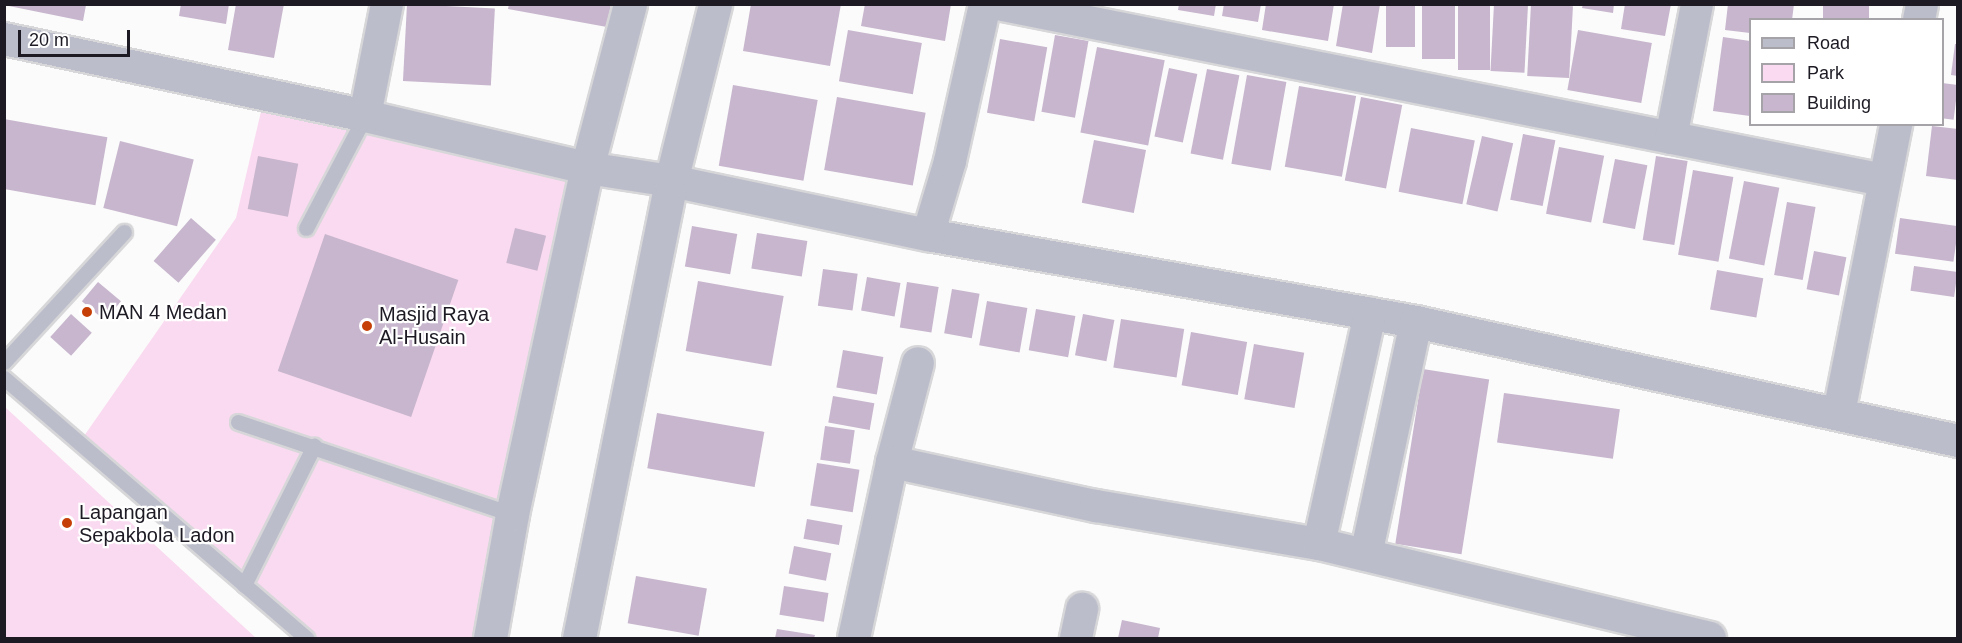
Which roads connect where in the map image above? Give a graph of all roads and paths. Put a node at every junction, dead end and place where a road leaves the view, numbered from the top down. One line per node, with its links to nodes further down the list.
1 (387, 4): 8 (street)
2 (630, 4): 11 (street)
3 (715, 4): 13 (street)
4 (985, 4): 16 (street)
5 (998, 4): 10 (street)
6 (1697, 4): 10 (street)
7 (4, 39): 8 (street)
8 (365, 116): 11 (street); 14 (lane)
9 (1896, 126): 12 (street)
10 (1671, 138): 12 (street)
11 (587, 168): 13 (street); 27 (street)
12 (1884, 180): 22 (street)
13 (671, 181): 16 (street); 33 (street)
14 (306, 228)
15 (124, 232): 19 (lane)
16 (928, 235): 17 (street)
17 (1371, 314): 18 (street); 28 (street)
18 (1416, 322): 22 (street); 29 (street)
19 (4, 362)
20 (918, 363): 26 (street)
21 (4, 378): 30 (lane)
22 (1839, 413): 24 (street)
23 (238, 422): 25 (lane)
24 (1958, 441)
25 (314, 446): 27 (lane); 30 (lane)
26 (892, 462): 28 (street); 34 (street)
27 (512, 514): 32 (street)
28 (1319, 544): 29 (street)
29 (1365, 555): 35 (street)
30 (244, 585): 31 (lane)
31 (306, 639)
32 (490, 639)
33 (579, 639)
34 (854, 639)
35 (1710, 639)

